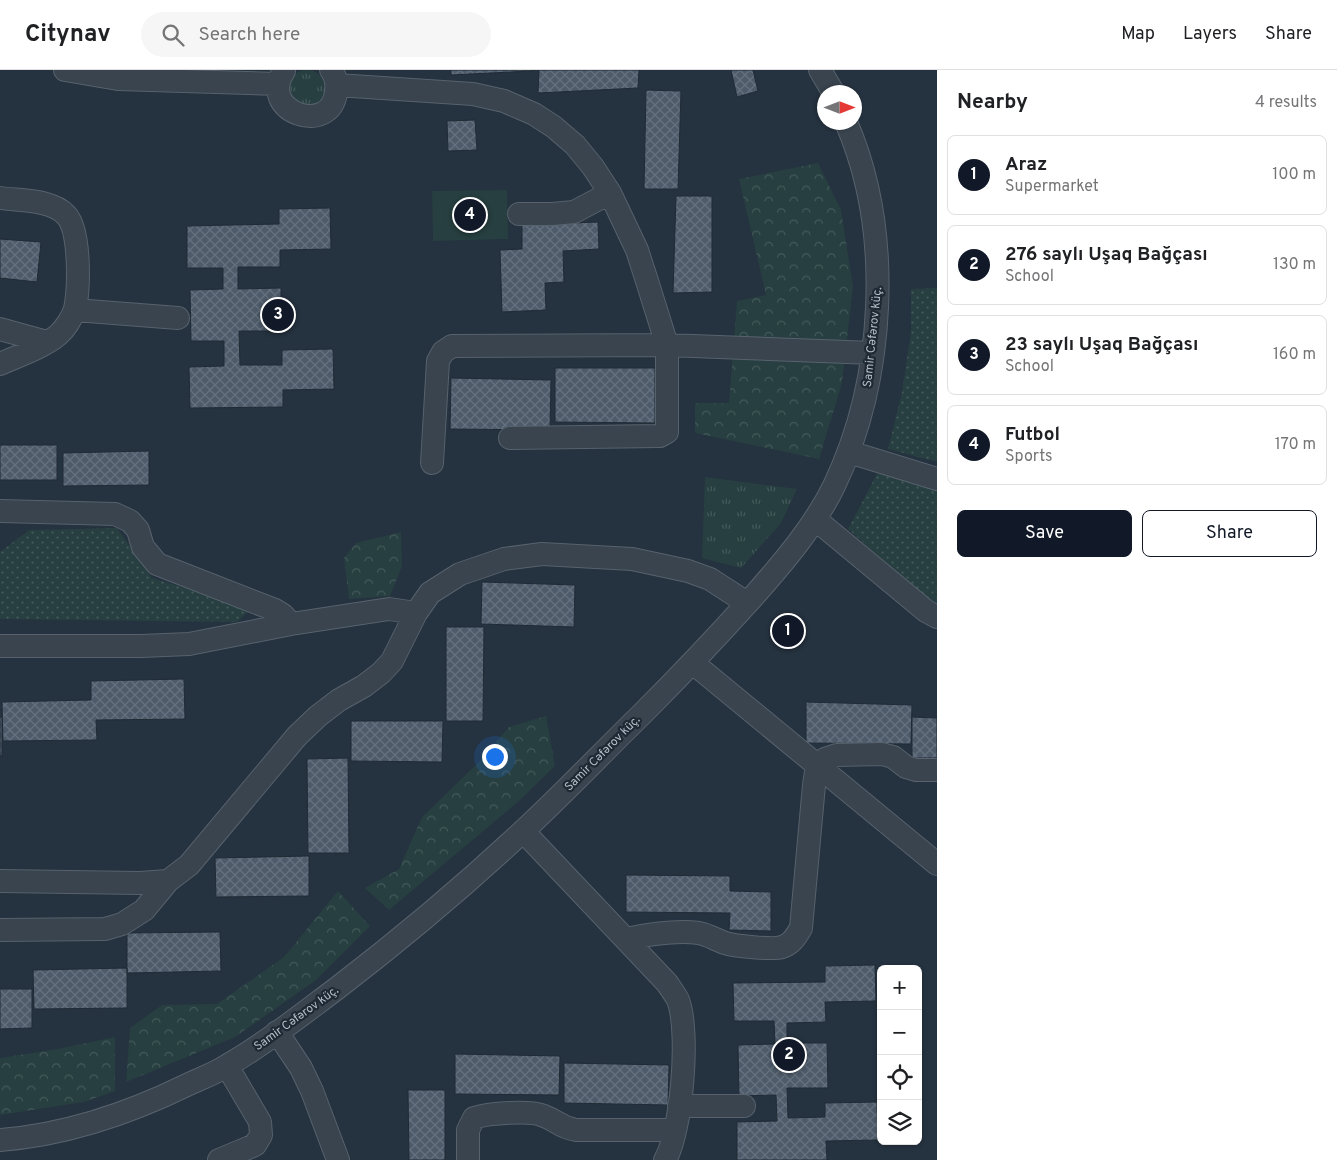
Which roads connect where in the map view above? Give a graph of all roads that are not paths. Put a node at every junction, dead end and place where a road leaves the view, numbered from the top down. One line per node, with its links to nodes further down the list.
1 (66, 70): 3 (street)
2 (820, 70): 5 (street)
3 (281, 77): 4 (street)
4 (334, 77): 7 (street)
5 (829, 85)
6 (849, 130): 15 (street, Samir Cəfərov küç.)
7 (610, 193): 9 (street); 14 (street)
8 (0, 198): 10 (street)
9 (519, 214)
10 (74, 310): 11 (street); 13 (street)
11 (178, 318)
12 (0, 329): 13 (street)
13 (46, 342): 16 (street)
14 (667, 345): 15 (street); 17 (street); 19 (street)
15 (873, 353): 18 (street, Samir Cəfərov küç.)
16 (0, 364)
17 (510, 438)
18 (849, 452): 20 (street); 22 (street, Samir Cəfərov küç.)
19 (432, 463)
20 (937, 479)
21 (0, 511): 26 (street)
22 (815, 519): 23 (street, Samir Cəfərov küç.); 25 (street)
23 (747, 603): 24 (street); 28 (street, Samir Cəfərov küç.)
24 (416, 613): 26 (street); 33 (street)
25 (937, 618)
26 (290, 624): 27 (street)
27 (0, 646)
28 (693, 664): 29 (street); 31 (street, Samir Cəfərov küç.)
29 (817, 765): 30 (street); 32 (street); 36 (street)
30 (937, 770)
31 (523, 831): 36 (street); 37 (street, Samir Cəfərov küç.)
32 (937, 864)
33 (168, 880): 34 (street); 35 (street)
34 (0, 881)
35 (0, 930)
36 (626, 939): 39 (street)
37 (277, 1032): 38 (street, Samir Cəfərov küç.); 44 (street)
38 (227, 1066): 42 (street, Samir Cəfərov küç.); 43 (street)
39 (679, 1106): 40 (street); 41 (street)
40 (744, 1106)
41 (674, 1130): 45 (street); 46 (street)
42 (0, 1140)
43 (219, 1160)
44 (338, 1160)
45 (468, 1160)
46 (665, 1160)

